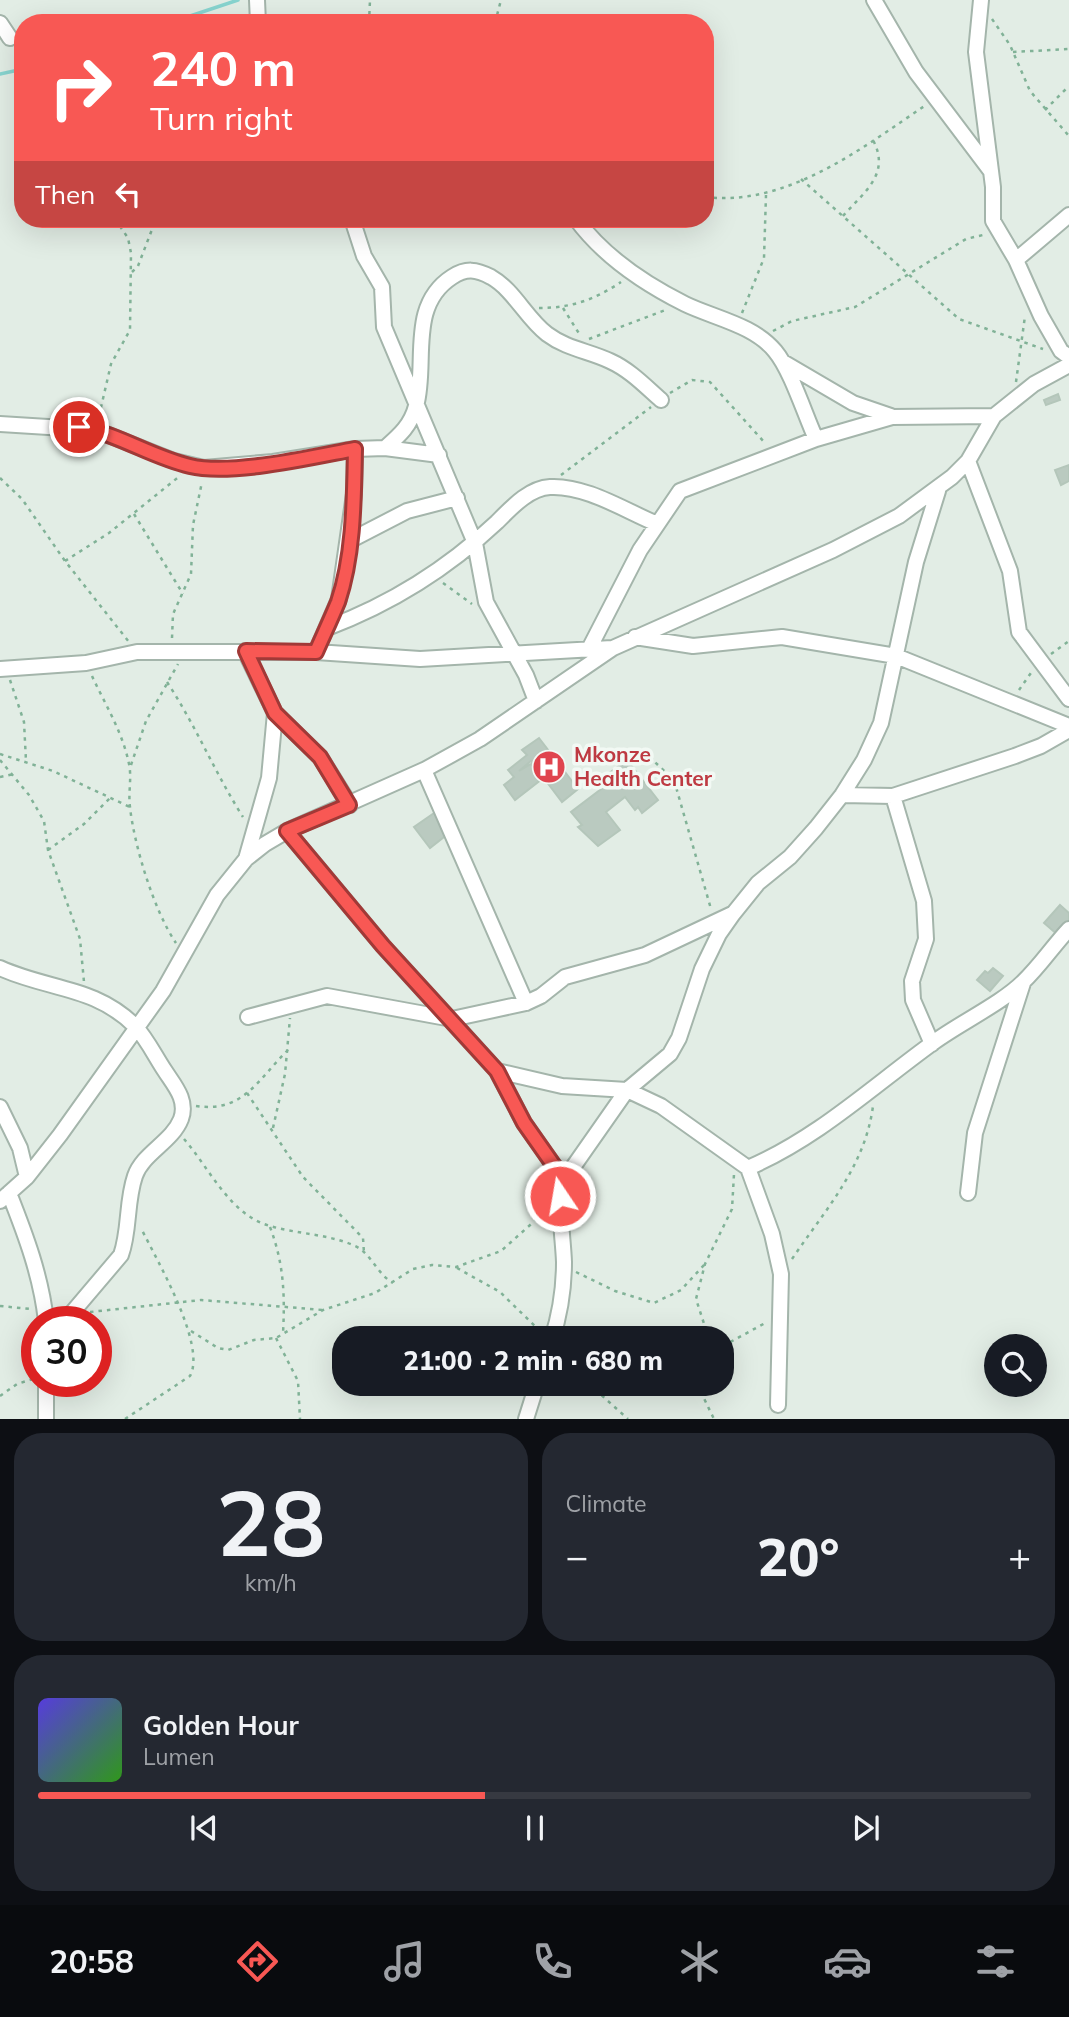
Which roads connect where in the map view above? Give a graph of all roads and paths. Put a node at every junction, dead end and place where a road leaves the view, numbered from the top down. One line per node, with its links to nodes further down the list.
1 (874, 0): 8 (street)
2 (982, 2): 6 (path); 12 (street)
3 (0, 23): 4 (street)
4 (10, 38)
5 (1069, 49): 6 (path)
6 (1013, 52): 9 (path)
7 (1069, 86): 9 (path)
8 (937, 98): 11 (path); 12 (street)
9 (1045, 110): 10 (path)
10 (1069, 136)
11 (873, 140): 13 (path); 17 (path)
12 (991, 171): 22 (street)
13 (801, 179): 14 (path); 17 (path)
14 (766, 194): 15 (path); 31 (path)
15 (714, 198)
16 (1069, 215): 23 (street)
17 (843, 216): 24 (path)
18 (121, 228): 25 (path)
19 (153, 228): 25 (path)
20 (355, 228): 39 (street)
21 (583, 228): 26 (street)
22 (997, 233): 23 (street); 24 (path)
23 (1016, 260): 27 (street)
24 (909, 272): 32 (path); 33 (path)
25 (132, 273): 43 (path)
26 (632, 274): 28 (street); 29 (path)
27 (1033, 298): 33 (path); 34 (street)
28 (684, 303): 29 (path); 31 (street)
29 (563, 308): 30 (path)
30 (523, 309): 38 (street); 39 (street)
31 (736, 325): 32 (street)
32 (761, 337): 35 (street)
33 (1020, 339): 34 (path); 37 (path)
34 (1065, 354)
35 (783, 362): 41 (street); 44 (street)
36 (1069, 365): 37 (street)
37 (1014, 399): 40 (street)
38 (661, 400): 47 (path); 52 (path)
39 (417, 403): 45 (street); 48 (street)
40 (994, 416): 41 (street); 49 (street)
41 (892, 417): 44 (street)
42 (0, 424): 43 (street)
43 (96, 430): 50 (street)
44 (816, 439): 47 (street)
45 (385, 448): 46 (street); 48 (street)
46 (355, 449): 50 (street); 57 (street)
47 (774, 454): 56 (street)
48 (439, 455): 54 (street)
49 (968, 461): 53 (street); 76 (street)
50 (198, 467): 55 (path); 61 (path)
51 (1, 477): 59 (path)
52 (548, 486): 56 (street); 58 (street)
53 (938, 491): 64 (street); 72 (street)
54 (457, 498): 57 (street); 58 (street)
55 (134, 514): 59 (path); 61 (path)
56 (655, 523): 66 (street)
57 (349, 541): 63 (street)
58 (475, 543): 60 (street); 71 (street)
59 (65, 561): 68 (path)
60 (432, 575): 62 (path); 63 (street)
61 (183, 594): 69 (path)
62 (473, 605)
63 (327, 628): 70 (street)
64 (635, 638): 65 (street); 72 (street)
65 (613, 648): 66 (street); 77 (street)
66 (589, 649): 71 (street)
67 (246, 651): 69 (street); 70 (street); 78 (street)
68 (137, 652): 69 (street); 73 (street)
69 (179, 652): 75 (path)
70 (316, 652): 71 (street)
71 (513, 653): 77 (street)
72 (896, 656): 79 (street); 88 (street)
73 (86, 663): 74 (street); 84 (path)
74 (2, 669): 83 (path)
75 (167, 682): 84 (path); 94 (path)
76 (1069, 699)
77 (536, 701): 85 (street)
78 (275, 713): 91 (street); 94 (street)
79 (1069, 728): 89 (street)
80 (643, 751): 98 (path)
81 (0, 754): 83 (path)
82 (0, 760): 86 (path)
83 (26, 761): 90 (path)
84 (130, 768): 92 (path)
85 (424, 770): 91 (street); 104 (street)
86 (13, 774): 87 (path); 95 (path)
87 (0, 777)
88 (842, 795): 89 (street); 97 (street)
89 (893, 796): 109 (street)
90 (110, 798): 92 (path); 95 (path)
91 (349, 805): 93 (street)
92 (130, 807): 100 (path)
93 (287, 831): 96 (street); 107 (street)
94 (254, 835): 96 (street)
95 (48, 850): 103 (path)
96 (246, 859): 100 (street)
97 (733, 914): 98 (street); 113 (street)
98 (713, 922): 104 (street)
99 (1069, 929): 102 (street)
100 (185, 956): 108 (street)
101 (0, 968): 103 (street)
102 (1023, 983): 109 (street); 123 (street)
103 (85, 992): 108 (street)
104 (526, 1003): 107 (street)
105 (290, 1007): 106 (street); 107 (street); 110 (path)
106 (248, 1017)
107 (452, 1018): 111 (street)
108 (137, 1028): 115 (street); 121 (street)
109 (932, 1044): 112 (street)
110 (289, 1049): 114 (path); 118 (path)
111 (497, 1071): 113 (street); 122 (street)
112 (876, 1089): 120 (street); 132 (path)
113 (627, 1090): 119 (street); 122 (street)
114 (247, 1093): 115 (path); 118 (path)
115 (184, 1104): 117 (street)
116 (0, 1107): 121 (street)
117 (174, 1129): 127 (path); 137 (street)
118 (272, 1130): 128 (path)
119 (731, 1153): 120 (street); 129 (path)
120 (748, 1168): 132 (street)
121 (27, 1177): 125 (street)
122 (564, 1180): 124 (street)
123 (968, 1193)
124 (560, 1196): 130 (street); 131 (path)
125 (5, 1197): 136 (street)
126 (140, 1226): 134 (path)
127 (269, 1226): 128 (path); 138 (path)
128 (364, 1253): 133 (path)
129 (705, 1264): 130 (path); 145 (path)
130 (564, 1266): 144 (street)
131 (456, 1267): 133 (path); 143 (path)
132 (781, 1274): 142 (street)
133 (393, 1283): 139 (path)
134 (176, 1304): 138 (path); 141 (path); 146 (path)
135 (0, 1306): 140 (path)
136 (45, 1306)
137 (77, 1306)
138 (285, 1307): 139 (path); 147 (path)
139 (323, 1310): 147 (path)
140 (21, 1311)
141 (112, 1312)
142 (782, 1314): 149 (path); 156 (street)
143 (536, 1326)
144 (554, 1326)
145 (704, 1326)
146 (191, 1331): 148 (path); 158 (path)
147 (283, 1334): 148 (path)
148 (276, 1338): 159 (path)
149 (734, 1340)
150 (21, 1383): 151 (path)
151 (0, 1396)
152 (533, 1396): 160 (street)
153 (602, 1396): 161 (path)
154 (703, 1396): 162 (path)
155 (47, 1397): 157 (street)
156 (778, 1405)
157 (46, 1419)
158 (125, 1419)
159 (300, 1419)
160 (526, 1419)
161 (628, 1419)
162 (714, 1419)

